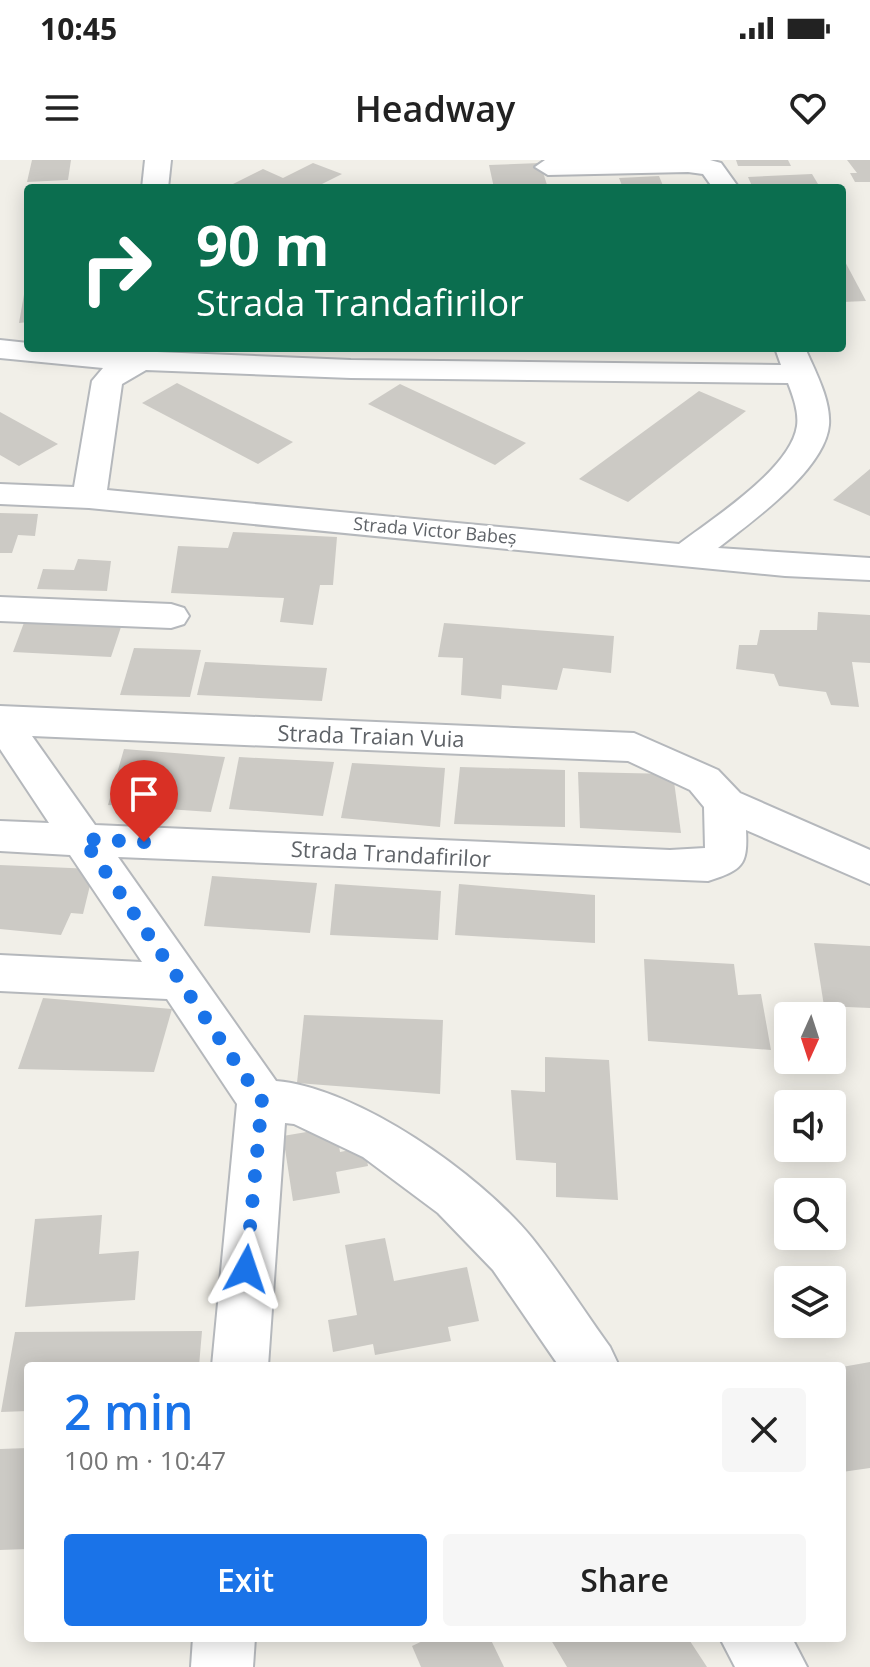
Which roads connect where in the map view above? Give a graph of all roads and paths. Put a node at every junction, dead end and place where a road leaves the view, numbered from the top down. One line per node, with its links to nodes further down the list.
1 (158, 160): 4 (street)
2 (687, 162): 3 (street); 5 (street)
3 (549, 172)
4 (155, 184)
5 (723, 184)
6 (0, 349): 7 (street)
7 (24, 350)
8 (71, 352): 9 (street)
9 (142, 355): 10 (street); 13 (street)
10 (610, 359): 11 (street)
11 (795, 361): 14 (street)
12 (0, 494): 13 (street, Strada Victor Babeș)
13 (89, 498): 14 (street, Strada Victor Babeș)
14 (687, 555): 15 (street, Strada Victor Babeș)
15 (870, 569)
16 (0, 609): 17 (street)
17 (171, 616)
18 (1, 720): 19 (street, Strada Traian Vuia); 21 (street)
19 (725, 803): 21 (street, Strada Trandafirilor); 22 (street, Strada Traian Vuia)
20 (0, 836): 21 (street, Strada Trandafirilor)
21 (83, 839): 24 (street)
22 (870, 868)
23 (0, 973): 24 (street)
24 (181, 982): 25 (street)
25 (262, 1101): 26 (street); 27 (street)
26 (240, 1362)
27 (588, 1362)
28 (224, 1642): 30 (street)
29 (754, 1642): 31 (street)
30 (222, 1667)
31 (776, 1667)

